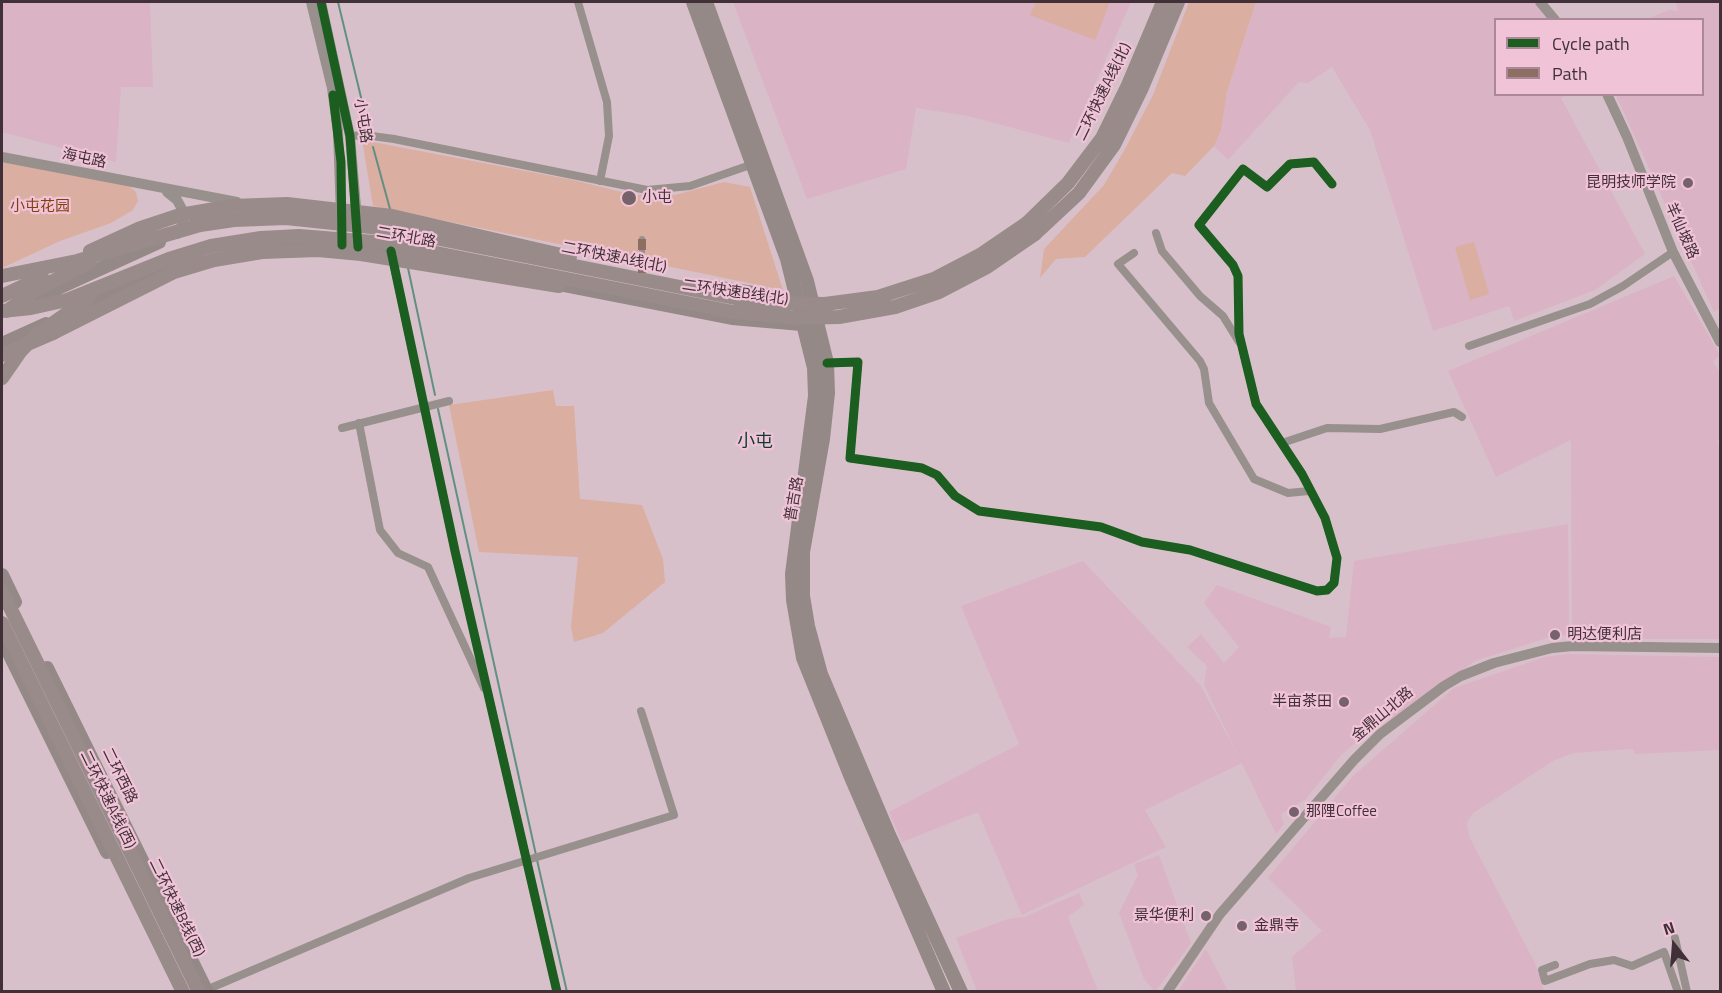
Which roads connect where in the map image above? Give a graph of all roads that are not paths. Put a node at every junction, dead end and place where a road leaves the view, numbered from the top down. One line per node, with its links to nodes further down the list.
1 (311, 2): 17 (street, 小屯路)
2 (321, 2): 11 (street, 小屯路)
3 (578, 2): 14 (street)
4 (693, 2): 13 (main road, 普吉路)
5 (706, 2): 33 (main road, 普吉路)
6 (1163, 2): 19 (highway, 二环快速A线(北))
7 (1178, 2): 19 (highway, 二环快速B线(北))
8 (1540, 2): 9 (street)
9 (1553, 18)
10 (1608, 96): 27 (street, 羊仙坡路)
11 (350, 136): 14 (street); 18 (street, 小屯路)
12 (2, 157): 16 (street, 海屯路)
13 (753, 164): 14 (street); 33 (main road, 普吉路)
14 (600, 181)
15 (1332, 184): 39 (street)
16 (161, 190): 17 (street, 海屯路); 21 (street)
17 (340, 217): 18 (main road, 二环北路); 21 (main road, 二环北路); 24 (street, 小屯路)
18 (357, 219): 25 (street, 小屯路); 30 (main road, 二环北路)
19 (1031, 229): 34 (highway, 二环快速B线(北), bridge)
20 (1156, 233): 39 (street)
21 (173, 237): 35 (main road, 二环北路)
22 (642, 239): 30 (street)
23 (134, 244): 31 (highway, bridge); 34 (highway, 二环快速A线(北), bridge); 35 (highway, bridge)
24 (342, 245): 25 (main road, 二环北路); 38 (main road, 二环北路)
25 (358, 247): 26 (main road, 二环北路)
26 (391, 251): 36 (main road, 二环北路); 47 (street)
27 (1673, 252): 37 (street, 羊仙坡路); 40 (street)
28 (1134, 253): 52 (street)
29 (144, 270): 34 (highway, 二环快速B线(北), bridge); 35 (highway, bridge); 45 (highway, bridge)
30 (642, 273): 33 (main road, 二环北路)
31 (2, 276)
32 (2, 296): 34 (highway, bridge)
33 (805, 297): 36 (main road, 普吉路)
34 (734, 305): 41 (highway, bridge)
35 (2, 314)
36 (812, 325): 44 (main road, 普吉路); 71 (main road, 普吉路)
37 (1720, 342)
38 (2, 344)
39 (1242, 344): 51 (street)
40 (1469, 346)
41 (21, 347): 42 (highway); 43 (highway)
42 (2, 355)
43 (2, 362)
44 (827, 363): 52 (street); 72 (main road, 普吉路)
45 (2, 378)
46 (449, 401): 47 (street)
47 (423, 406): 49 (street); 57 (street)
48 (1462, 417): 51 (street)
49 (359, 423): 50 (street); 58 (street)
50 (342, 428)
51 (1282, 443): 52 (street)
52 (1309, 491)
53 (2, 575): 67 (main road, 二环西路)
54 (2, 585): 60 (highway)
55 (2, 591): 60 (highway)
56 (2, 622): 69 (highway, 二环快速A线(西))
57 (472, 623): 58 (street); 64 (street)
58 (456, 630): 62 (street)
59 (2, 639): 68 (main road)
60 (28, 645): 67 (highway, 二环快速B线(西))
61 (1720, 648): 73 (street, 金鼎山北路)
62 (488, 697)
63 (641, 711): 64 (street)
64 (529, 859): 67 (street); 70 (street)
65 (1675, 938): 75 (street)
66 (1555, 965): 74 (street)
67 (204, 991)
68 (176, 992)
69 (183, 992)
70 (557, 992)
71 (944, 992)
72 (961, 992)
73 (1167, 992)
74 (1678, 992)
75 (1686, 992)

